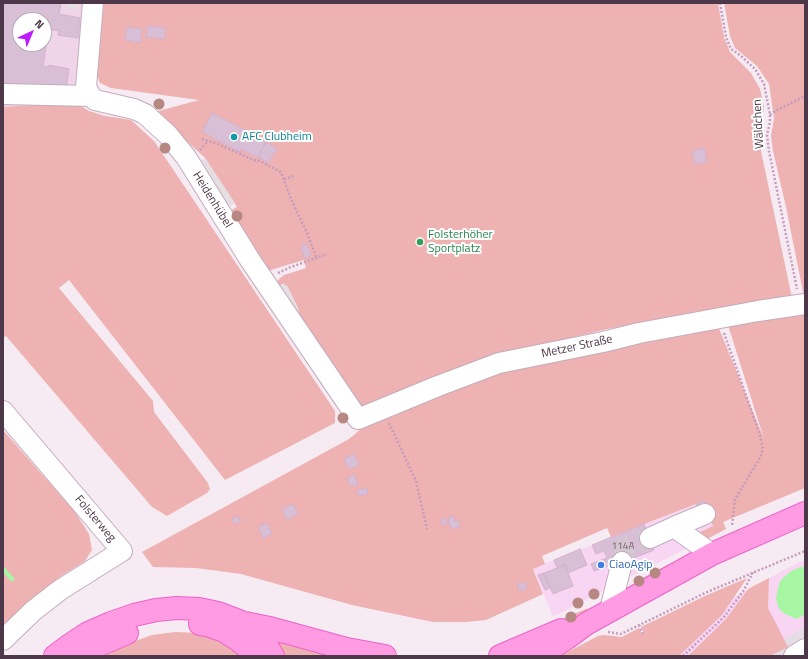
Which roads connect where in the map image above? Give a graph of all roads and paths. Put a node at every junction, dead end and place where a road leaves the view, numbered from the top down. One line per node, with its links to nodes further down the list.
1 (93, 3): 4 (street)
2 (720, 3): 6 (path, Wäldchen)
3 (3, 94): 4 (street)
4 (92, 96): 12 (street, Heidenhübel)
5 (805, 96): 6 (path)
6 (770, 115): 13 (path, Wäldchen)
7 (202, 139): 9 (path)
8 (294, 176): 9 (path)
9 (284, 179): 11 (path)
10 (327, 254): 11 (path)
11 (316, 259): 12 (path)
12 (264, 282): 17 (street, Heidenhübel)
13 (802, 305): 14 (street, Metzer Straße)
14 (719, 319): 15 (street, Metzer Straße); 22 (path)
15 (382, 409): 17 (street, Metzer Straße); 21 (path)
16 (3, 411): 33 (street, Folsterweg)
17 (358, 419)
18 (805, 513): 25 (main road)
19 (705, 514): 20 (street)
20 (674, 527): 23 (street); 25 (street)
21 (428, 529)
22 (731, 531)
23 (650, 538)
24 (805, 551): 27 (path)
25 (712, 554): 28 (main road)
26 (622, 562): 28 (street)
27 (753, 572): 30 (path); 42 (path)
28 (610, 610): 31 (main road)
29 (239, 621): 35 (main road); 38 (main road); 39 (main road)
30 (639, 625): 31 (path); 32 (path)
31 (595, 628): 40 (main road); 41 (main road)
32 (643, 634)
33 (3, 640)
34 (805, 649): 43 (street)
35 (55, 656)
36 (80, 656): 37 (main road)
37 (254, 656)
38 (273, 656)
39 (385, 656)
40 (496, 656)
41 (539, 656)
42 (683, 656)
43 (794, 656)

